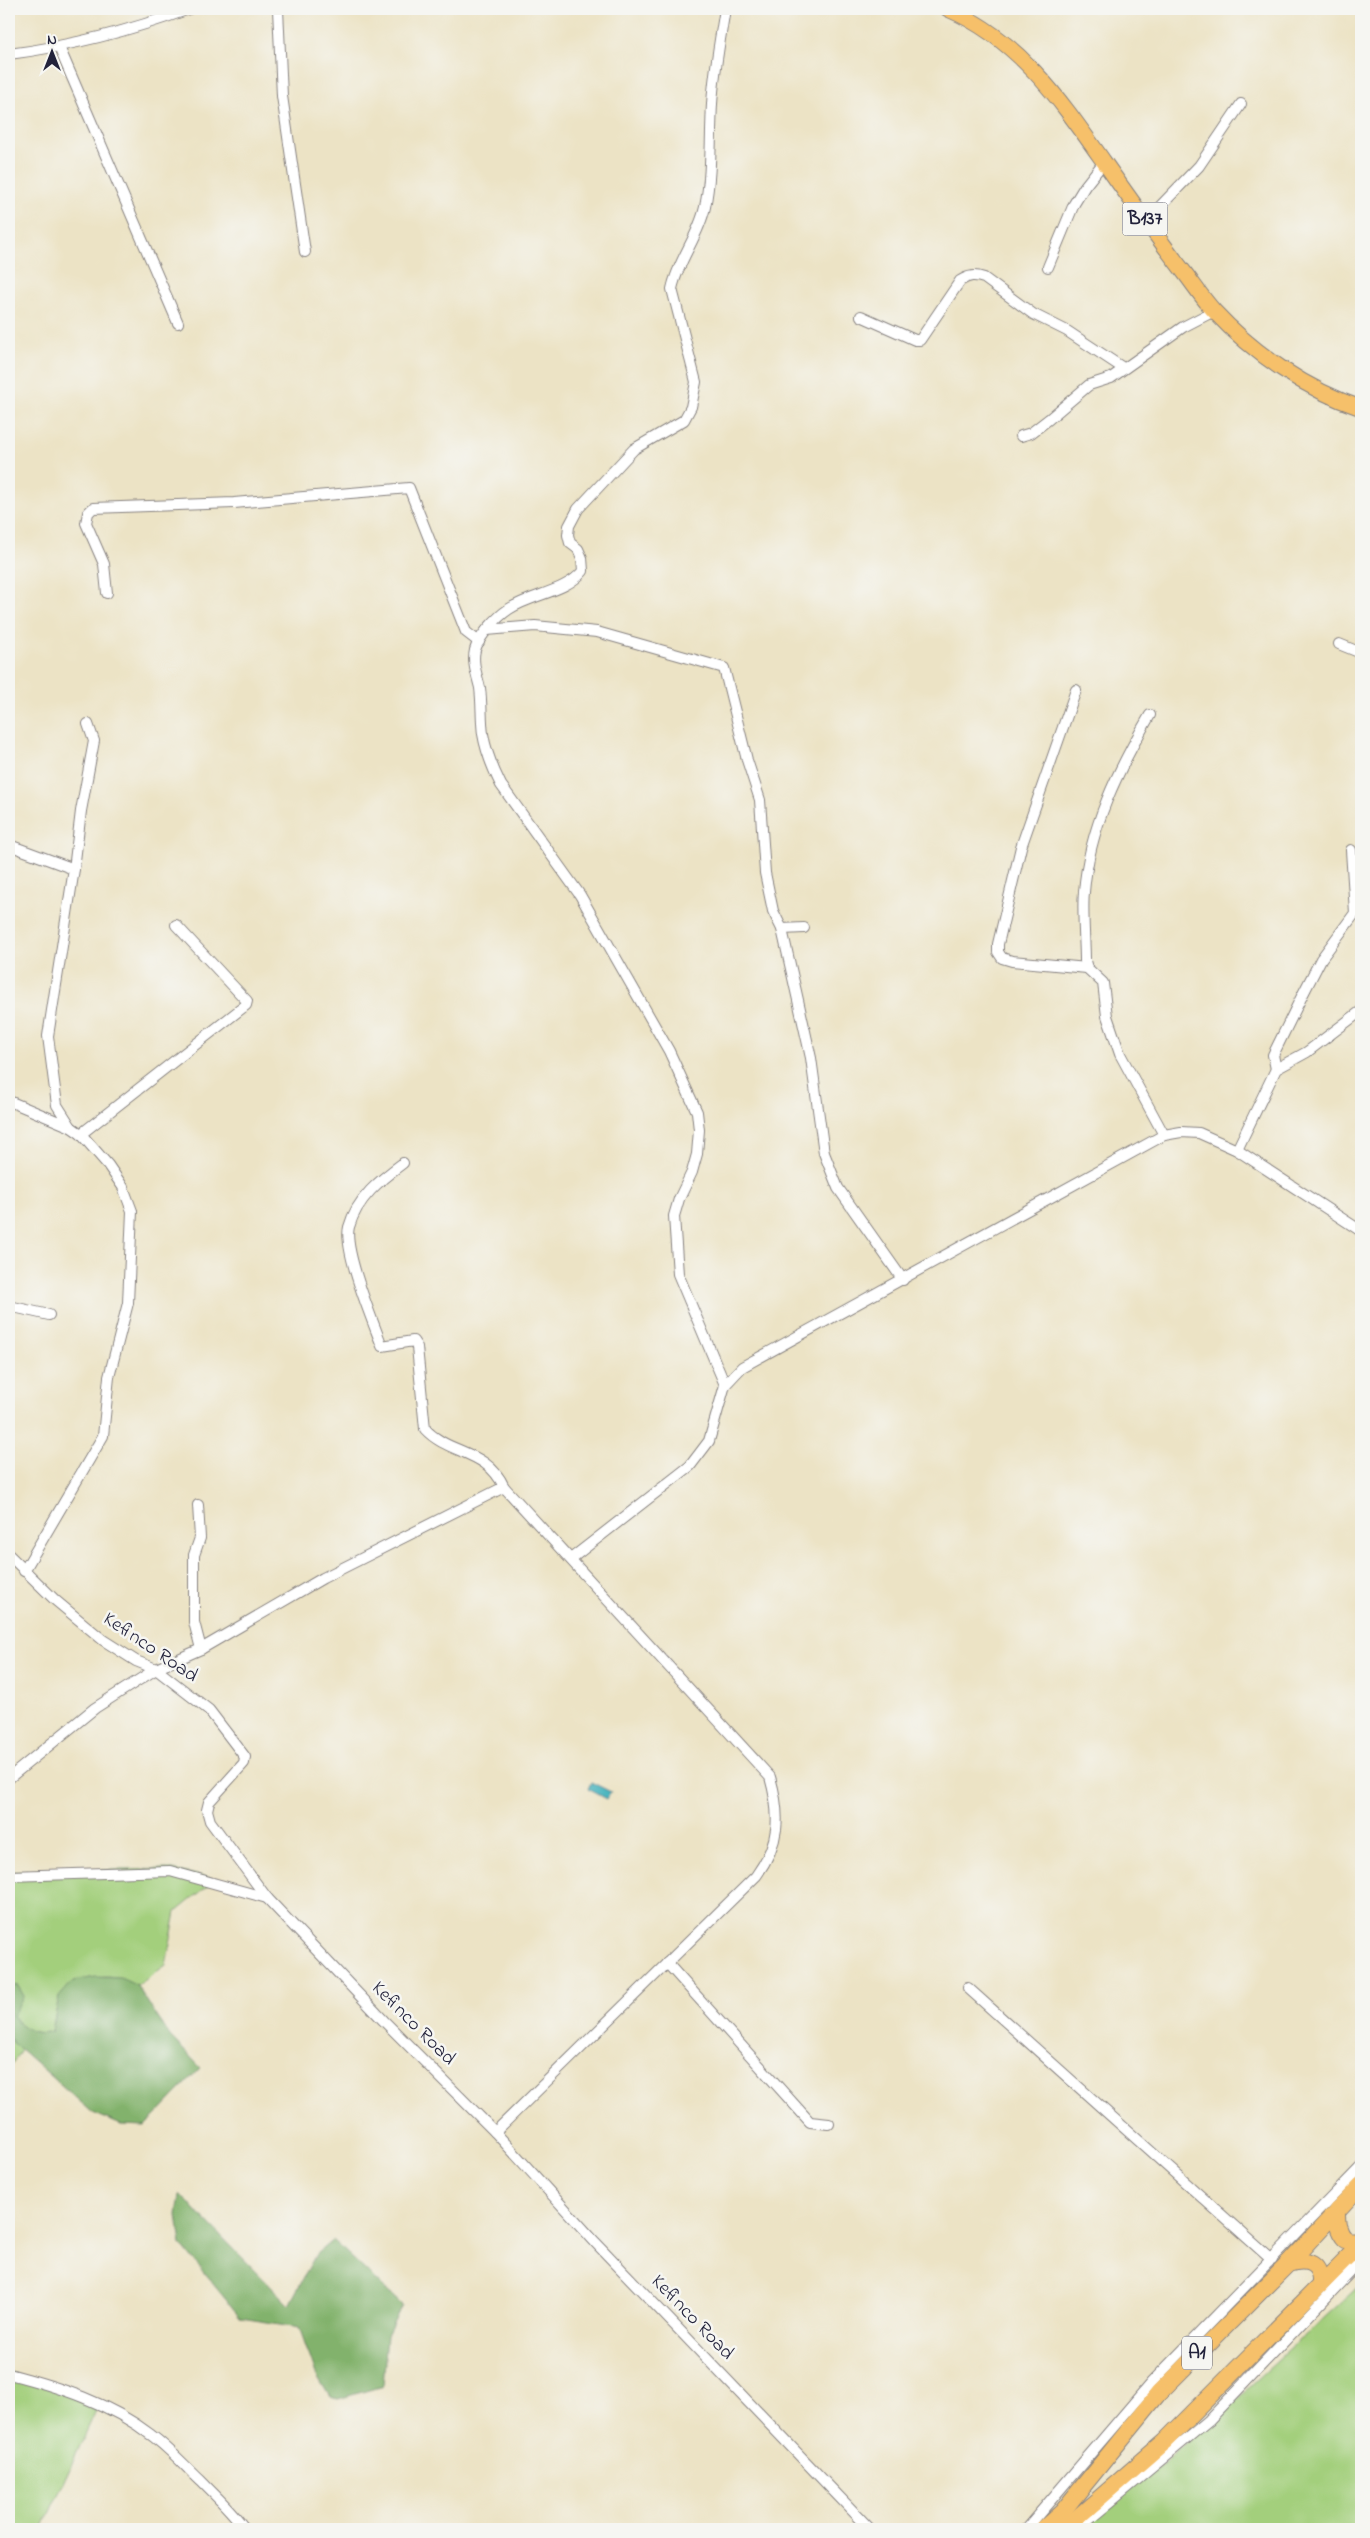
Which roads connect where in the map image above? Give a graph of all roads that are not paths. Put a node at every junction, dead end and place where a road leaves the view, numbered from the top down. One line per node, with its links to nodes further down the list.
1 (189, 9): 5 (street)
2 (278, 9): 10 (street)
3 (725, 9): 19 (street)
4 (948, 9): 8 (main road, B137)
5 (59, 48): 6 (street); 14 (street)
6 (9, 54)
7 (1241, 104): 9 (street)
8 (1104, 162): 9 (main road, B137); 11 (street)
9 (1146, 221): 12 (main road, B137)
10 (305, 252)
11 (1048, 267)
12 (1214, 311): 15 (street); 16 (main road, B137)
13 (860, 316): 15 (street)
14 (178, 323)
15 (1123, 368): 17 (street)
16 (1361, 408)
17 (1021, 436)
18 (107, 593): 20 (street)
19 (487, 630): 20 (street); 31 (street)
20 (479, 642): 45 (street)
21 (1339, 644): 22 (street)
22 (1361, 653)
23 (1076, 690): 32 (street)
24 (1150, 716): 32 (street)
25 (88, 724): 28 (street)
26 (9, 845): 28 (street)
27 (1351, 850): 34 (street)
28 (74, 869): 36 (street)
29 (176, 924): 37 (street)
30 (804, 928): 31 (street)
31 (782, 929): 42 (street)
32 (1087, 968): 38 (street)
33 (1361, 1011): 34 (street)
34 (1276, 1069): 39 (street)
35 (9, 1101): 36 (street)
36 (71, 1127): 37 (street)
37 (81, 1134): 50 (street)
38 (1164, 1135): 39 (street); 42 (street)
39 (1237, 1150): 41 (street)
40 (403, 1163): 46 (street)
41 (1361, 1231)
42 (903, 1280): 45 (street)
43 (9, 1306): 44 (street)
44 (49, 1315)
45 (725, 1385): 49 (street)
46 (504, 1487): 49 (street); 51 (street)
47 (198, 1505): 51 (street)
48 (9, 1555): 50 (street, Kefinco Road)
49 (572, 1558): 56 (street)
50 (24, 1571): 52 (street, Kefinco Road)
51 (201, 1649): 52 (street)
52 (156, 1669): 53 (street); 55 (street, Kefinco Road)
53 (9, 1778)
54 (9, 1876): 55 (street)
55 (267, 1898): 59 (street, Kefinco Road)
56 (667, 1963): 58 (street); 59 (street)
57 (968, 1988): 64 (street)
58 (829, 2124)
59 (495, 2132): 72 (street, Kefinco Road)
60 (1361, 2167): 64 (street)
61 (1361, 2185): 62 (highway, A1)
62 (1337, 2210): 63 (highway); 66 (highway, A1)
63 (1361, 2243): 67 (highway, A1)
64 (1272, 2260): 73 (street)
65 (1361, 2261): 70 (street)
66 (1288, 2264): 67 (highway); 74 (highway, A1)
67 (1320, 2285): 69 (highway, A1)
68 (9, 2374): 71 (street)
69 (1091, 2504): 70 (street); 75 (highway, A1)
70 (1085, 2527)
71 (245, 2529)
72 (870, 2529)
73 (1026, 2529)
74 (1043, 2529)
75 (1064, 2529)

